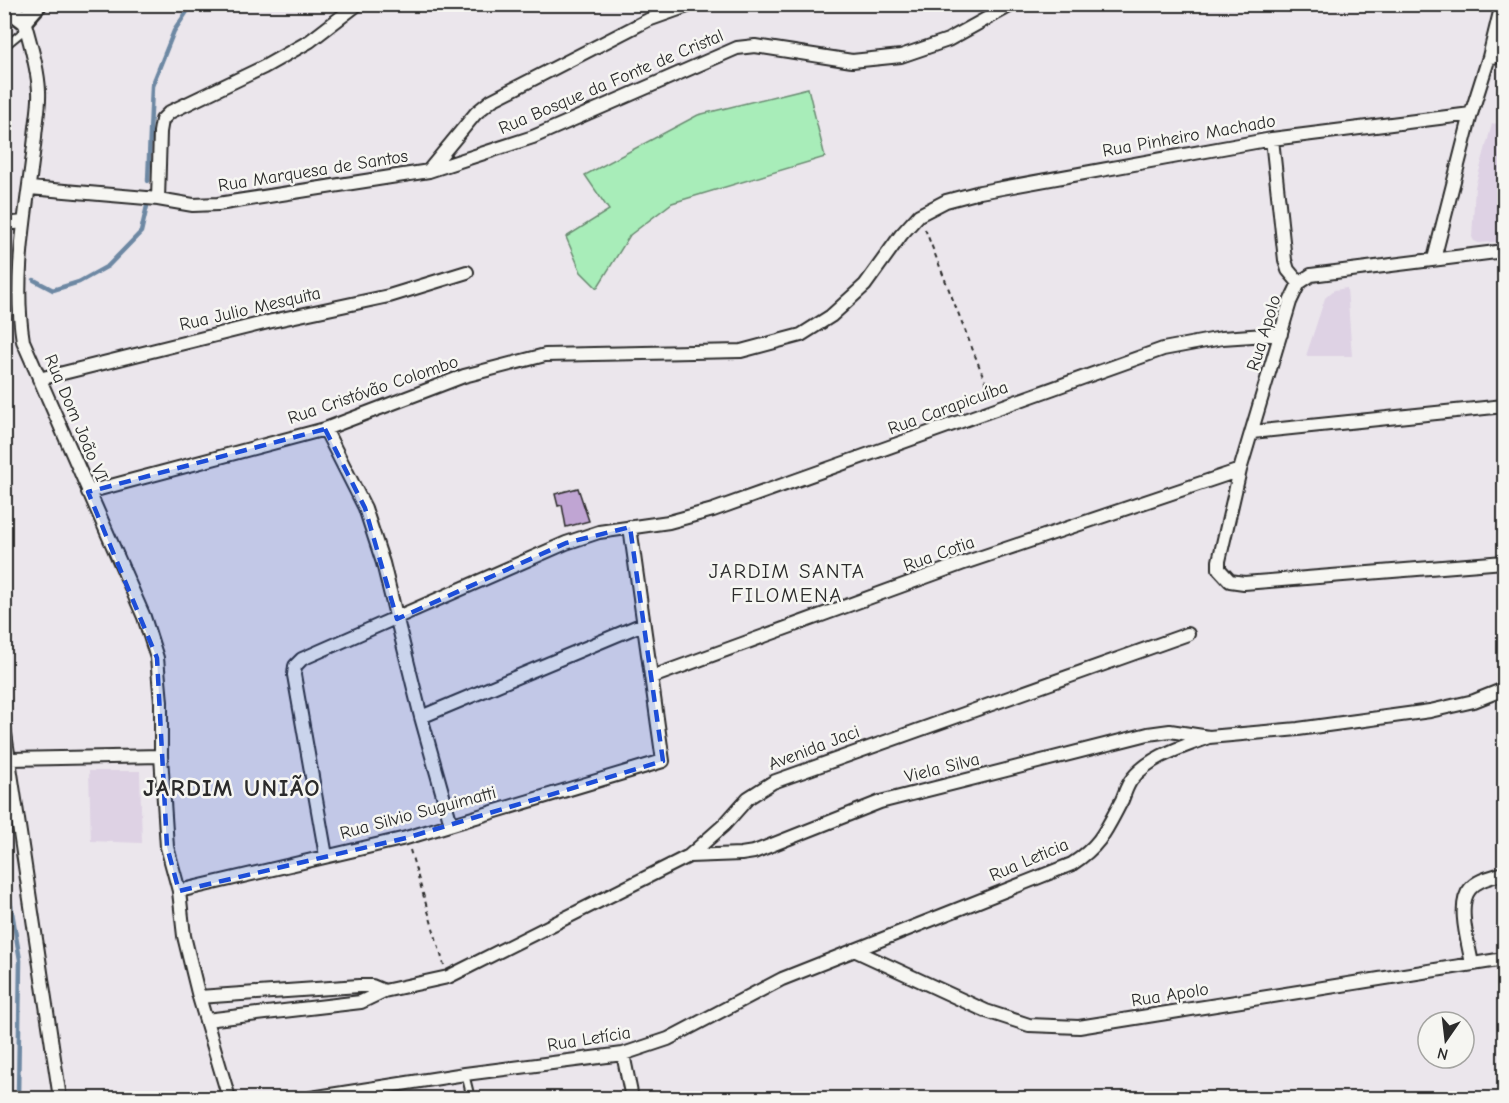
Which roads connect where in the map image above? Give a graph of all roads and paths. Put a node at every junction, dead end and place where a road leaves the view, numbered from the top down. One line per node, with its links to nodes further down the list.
1 (4, 4): 7 (main road)
2 (38, 4): 7 (main road)
3 (358, 4): 15 (street)
4 (693, 4): 13 (street, Rua Marquesa de Santos)
5 (1013, 4): 13 (street, Rua Bosque da Fonte de Cristal)
6 (1502, 4): 10 (street)
7 (25, 25): 8 (lane); 14 (street, Rua Dom João VI)
8 (4, 47)
9 (1504, 56): 10 (street)
10 (1489, 57): 11 (street)
11 (1471, 114): 12 (street, Rua Pinheiro Machado); 20 (street)
12 (1272, 139): 16 (street, Rua Pinheiro Machado); 22 (street)
13 (429, 171): 15 (street, Rua Marquesa de Santos)
14 (30, 188): 15 (street, Rua Marquesa de Santos); 17 (street, Rua Dom João VI)
15 (158, 199)
16 (919, 215): 26 (path); 27 (street, Rua Cristóvão Colombo)
17 (24, 222): 18 (street); 24 (street, Rua Dom João VI)
18 (4, 224)
19 (1504, 251): 20 (street, Rua Apolo)
20 (1434, 259): 22 (street, Rua Apolo)
21 (467, 272): 24 (street, Rua Julio Mesquita)
22 (1299, 283): 23 (street, Rua Apolo)
23 (1281, 334): 26 (street, Rua Carapicuíba); 28 (street, Rua Apolo)
24 (39, 379): 30 (street, Rua Dom João VI)
25 (1504, 406): 28 (street)
26 (997, 410): 31 (street, Rua Carapicuíba)
27 (325, 429): 30 (street, Rua Cristóvão Colombo); 33 (street)
28 (1252, 432): 29 (street, Rua Apolo)
29 (1240, 470): 32 (street, Rua Apolo); 36 (street, Rua Cotia)
30 (88, 492): 41 (street, Rua Dom João VI)
31 (630, 527): 33 (street, Rua Carapicuíba); 34 (street)
32 (1504, 562)
33 (397, 619): 38 (street); 45 (street, Rua Carapicuíba)
34 (643, 624): 36 (street); 38 (street)
35 (1188, 634): 46 (street, Avenida Jaci)
36 (652, 677): 43 (street, Rua Silvio Suguimatti)
37 (1504, 689): 40 (street)
38 (421, 717): 43 (street)
39 (4, 727): 42 (street)
40 (1209, 737): 46 (street, Viela Silva); 49 (street, Rua Leticia)
41 (161, 756): 42 (street); 48 (street, Rua Dom João VI)
42 (10, 759): 58 (street)
43 (451, 824): 44 (street, Rua Silvio Suguimatti)
44 (406, 838): 45 (street, Rua Silvio Suguimatti); 52 (path)
45 (326, 856): 48 (street, Rua Silvio Suguimatti)
46 (689, 856): 52 (street, Avenida Jaci)
47 (1504, 873): 51 (street)
48 (179, 891): 54 (street, Rua Dom João VI)
49 (854, 950): 51 (street, Rua Apolo); 56 (street, Rua Letícia)
50 (1504, 958): 51 (street, Rua Apolo)
51 (1472, 964)
52 (448, 977): 53 (street, Avenida Jaci)
53 (384, 991): 54 (street, Avenida Jaci); 55 (street, Avenida Jaci)
54 (199, 997): 55 (street, Rua Dom João VI)
55 (206, 1020): 59 (street, Rua Dom João VI)
56 (623, 1054): 57 (street, Rua Letícia); 62 (street)
57 (465, 1074): 60 (street, Rua Letícia); 61 (lane)
58 (60, 1098)
59 (229, 1098)
60 (311, 1098)
61 (471, 1098)
62 (632, 1098)

